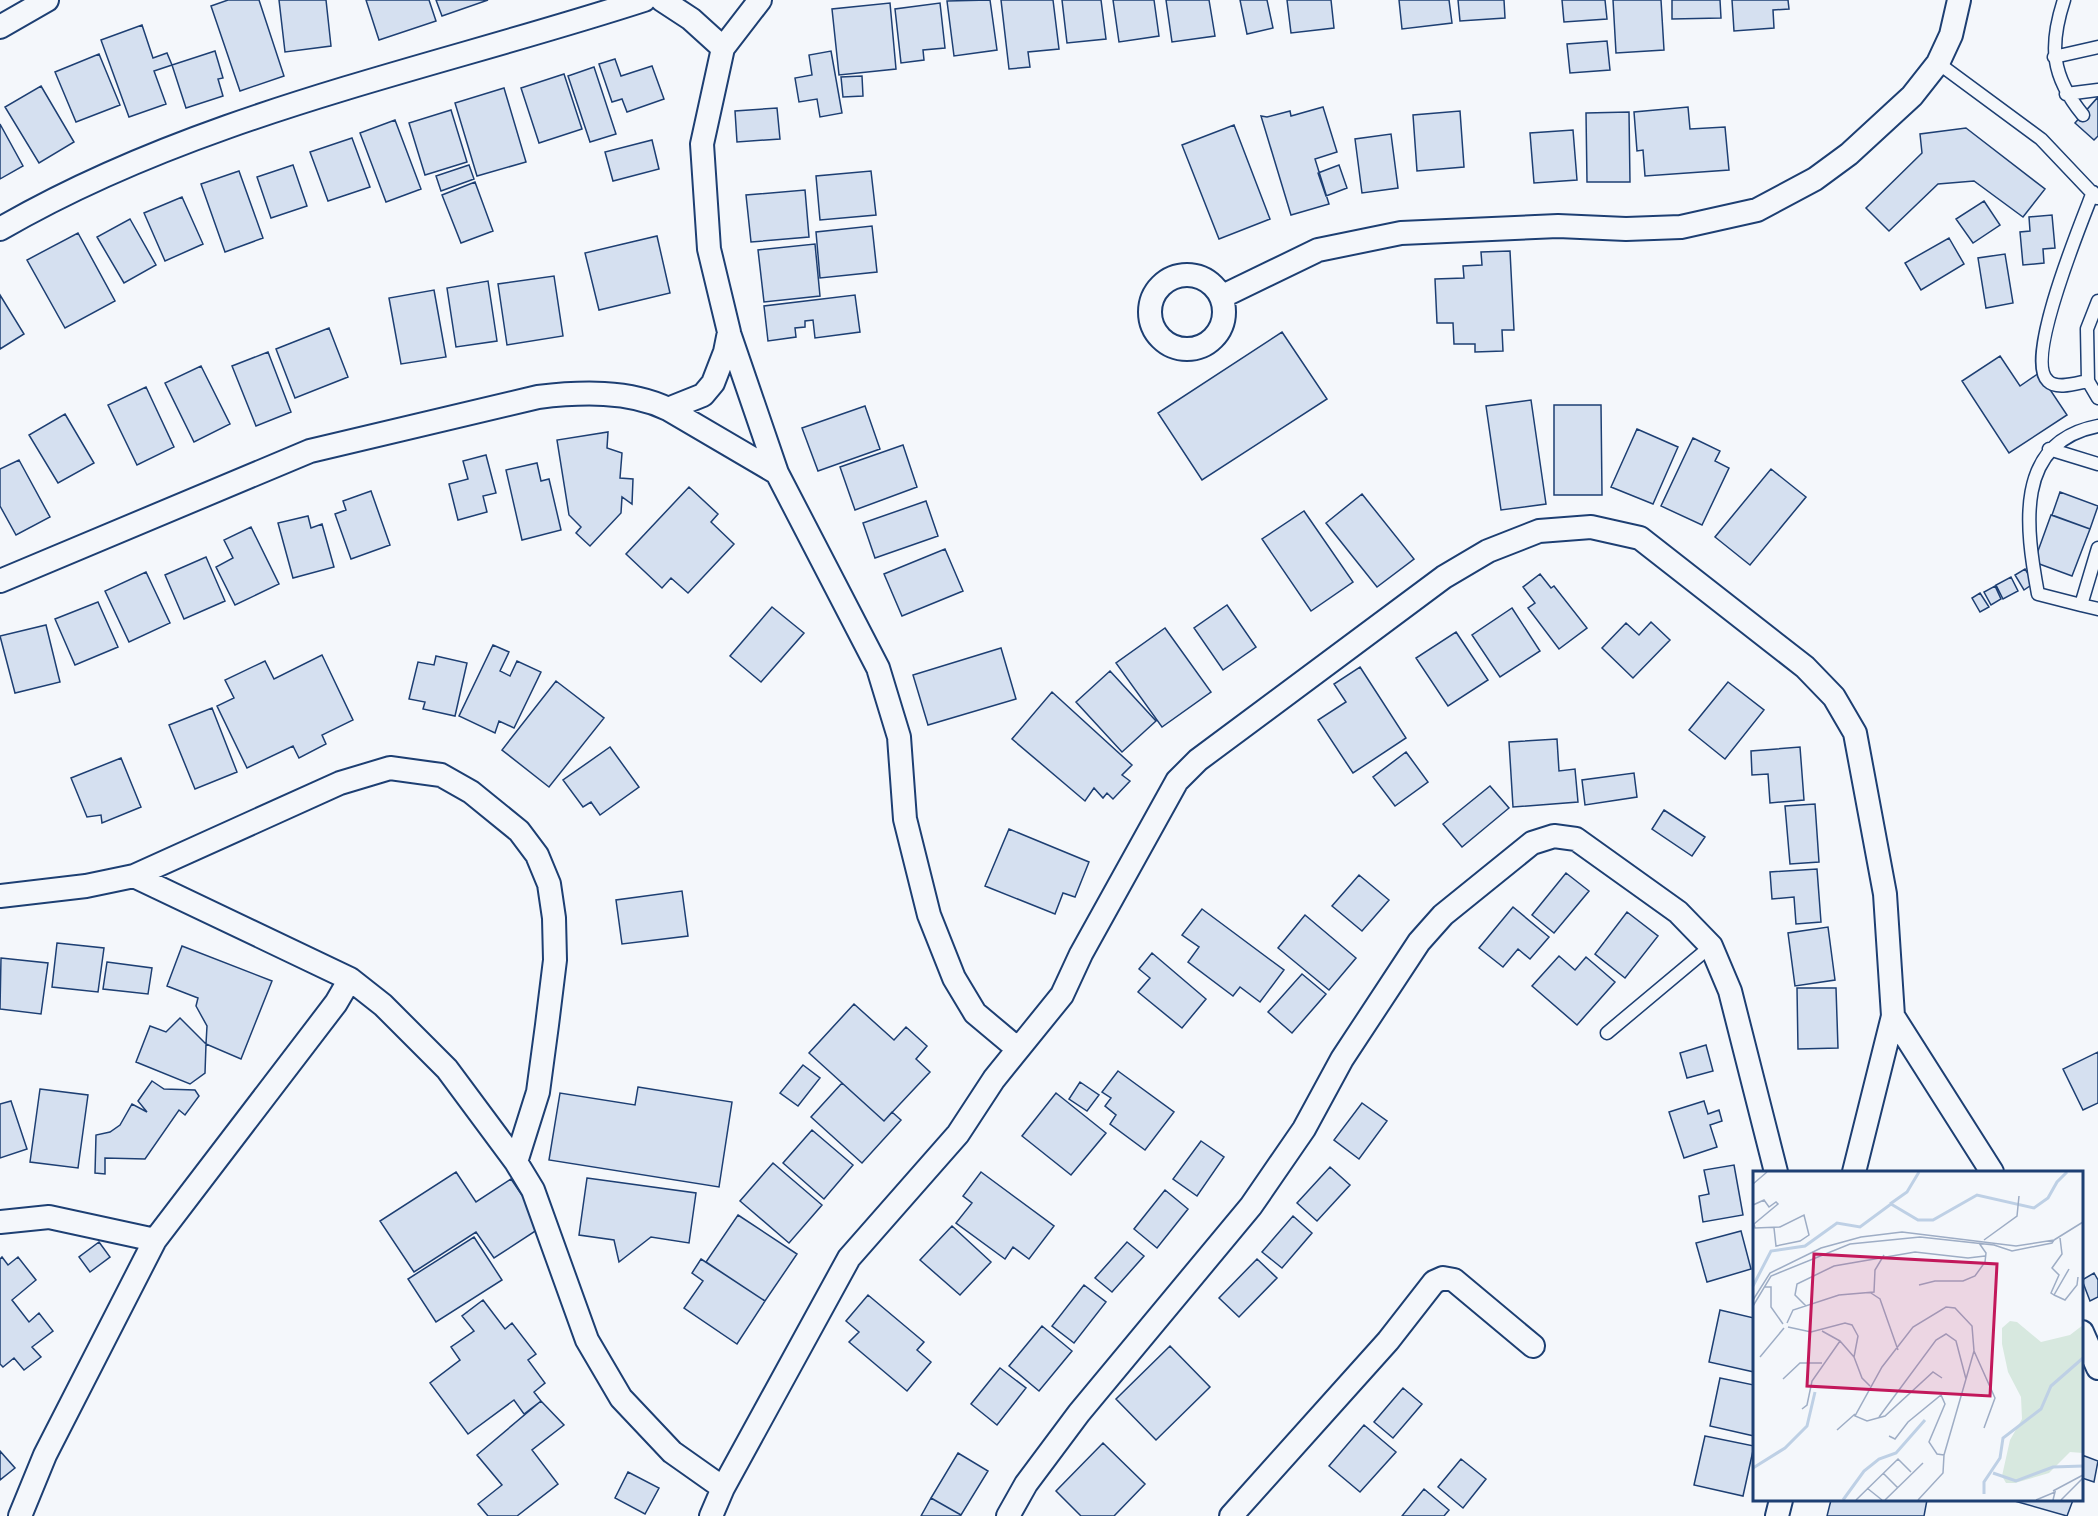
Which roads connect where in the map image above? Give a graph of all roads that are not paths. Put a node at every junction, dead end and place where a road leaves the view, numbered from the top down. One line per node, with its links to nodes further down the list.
1 (47, 0): 7 (street)
2 (644, 0): 16 (street)
3 (662, 0): 9 (street)
4 (760, 0): 9 (street)
5 (1959, 0): 11 (street)
6 (2064, 0): 10 (lane)
7 (0, 27)
8 (2098, 47): 10 (lane)
9 (723, 48): 19 (street)
10 (2054, 57): 13 (lane)
11 (1938, 63): 15 (lane); 17 (street)
12 (2098, 90): 13 (lane)
13 (2066, 94): 14 (lane)
14 (2082, 114)
15 (2095, 196): 20 (lane)
16 (0, 229)
17 (1221, 297)
18 (2098, 301): 20 (lane)
19 (729, 332): 22 (street); 26 (street)
20 (2088, 381): 21 (lane)
21 (2098, 398)
22 (668, 409): 26 (street); 28 (street)
23 (2098, 426): 24 (lane)
24 (2049, 449): 25 (lane); 29 (lane)
25 (2098, 464)
26 (777, 473): 37 (street)
27 (2098, 548): 29 (lane)
28 (0, 581)
29 (2080, 605): 30 (lane)
30 (2098, 609)
31 (134, 876): 32 (street); 34 (street); 38 (street)
32 (0, 896)
33 (1711, 946): 36 (lane); 39 (street); 51 (street)
34 (350, 980): 38 (street); 43 (street)
35 (1893, 1016): 37 (street); 40 (street); 41 (street)
36 (1607, 1033)
37 (1018, 1049): 47 (street)
38 (516, 1162): 47 (street)
39 (1775, 1171)
40 (1854, 1171)
41 (1991, 1171)
42 (0, 1222): 43 (street)
43 (155, 1240): 49 (street)
44 (2083, 1334): 46 (street)
45 (1533, 1346): 52 (street)
46 (2098, 1368)
47 (723, 1488): 50 (street)
48 (1780, 1501): 53 (street)
49 (20, 1516)
50 (711, 1516)
51 (1008, 1516)
52 (1230, 1516)
53 (1777, 1516)

